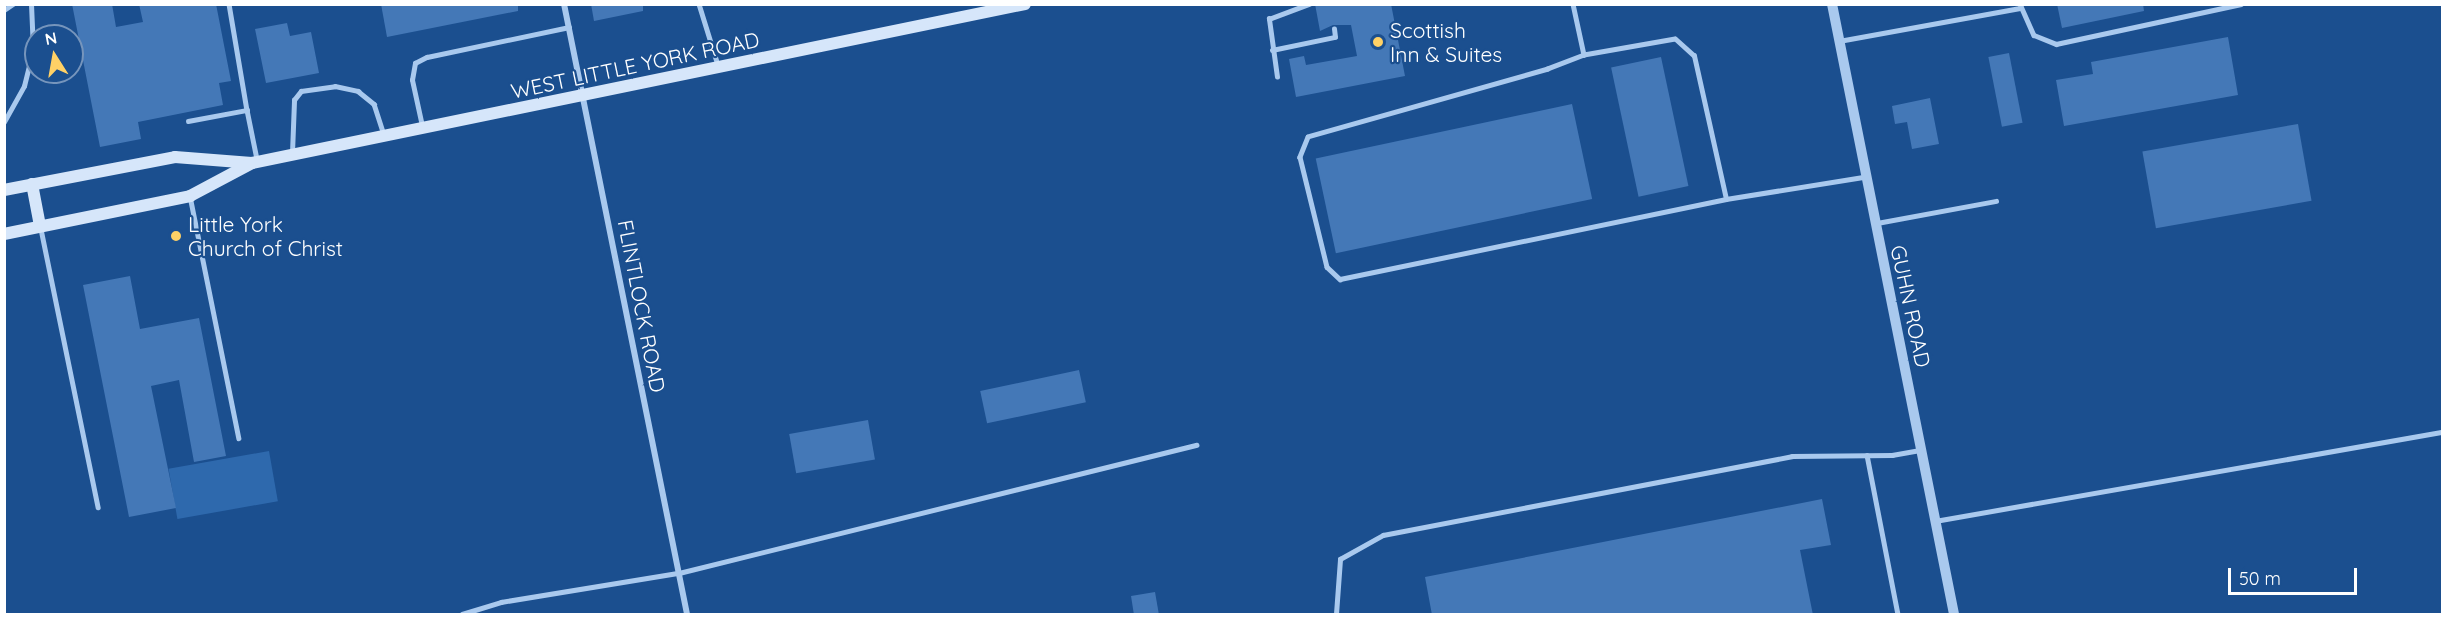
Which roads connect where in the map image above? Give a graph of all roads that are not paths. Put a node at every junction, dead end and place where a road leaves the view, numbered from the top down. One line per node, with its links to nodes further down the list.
1 (14, 4): 12 (lane)
2 (30, 4): 23 (lane)
3 (229, 4): 21 (lane)
4 (564, 4): 13 (street, FLINTLOCK ROAD)
5 (699, 4): 18 (lane)
6 (1309, 4): 16 (lane)
7 (1573, 4): 17 (lane)
8 (1832, 4): 15 (street, GUHN ROAD)
9 (2241, 4): 11 (lane)
10 (1022, 5): 18 (main road, WEST LITTLE YORK ROAD)
11 (2021, 6): 15 (lane)
12 (4, 10)
13 (569, 27): 20 (street, FLINTLOCK ROAD); 24 (lane)
14 (1334, 29): 16 (lane)
15 (1839, 41): 28 (street, GUHN ROAD)
16 (1272, 50): 19 (lane)
17 (1584, 55): 32 (lane); 32 (lane)
18 (718, 68): 20 (main road, WEST LITTLE YORK ROAD)
19 (1277, 76)
20 (584, 97): 24 (main road, WEST LITTLE YORK ROAD); 44 (street, FLINTLOCK ROAD)
21 (247, 110): 22 (lane); 27 (lane)
22 (188, 121)
23 (4, 122)
24 (422, 129): 25 (main road, WEST LITTLE YORK ROAD)
25 (385, 137): 26 (main road, WEST LITTLE YORK ROAD); 26 (lane)
26 (292, 155): 27 (main road, WEST LITTLE YORK ROAD)
27 (255, 162): 29 (main road, WEST LITTLE YORK ROAD); 31 (main road, WEST LITTLE YORK ROAD)
28 (1864, 177): 32 (lane); 34 (street, GUHN ROAD)
29 (32, 184): 30 (main road, WEST LITTLE YORK ROAD); 35 (main road)
30 (4, 190)
31 (190, 196): 35 (main road, WEST LITTLE YORK ROAD); 38 (lane)
32 (1726, 199)
33 (1996, 201): 34 (lane)
34 (1874, 223): 40 (street, GUHN ROAD)
35 (40, 226): 36 (main road, WEST LITTLE YORK ROAD); 42 (lane)
36 (4, 234)
37 (2442, 432): 43 (lane)
38 (239, 438)
39 (1196, 445): 44 (lane)
40 (1920, 450): 41 (lane); 43 (street, GUHN ROAD)
41 (1867, 455): 47 (lane); 48 (lane)
42 (98, 507)
43 (1935, 520): 49 (street, GUHN ROAD)
44 (679, 573): 45 (lane); 46 (street, FLINTLOCK ROAD)
45 (462, 615)
46 (687, 615)
47 (1336, 615)
48 (1898, 615)
49 (1954, 615)

